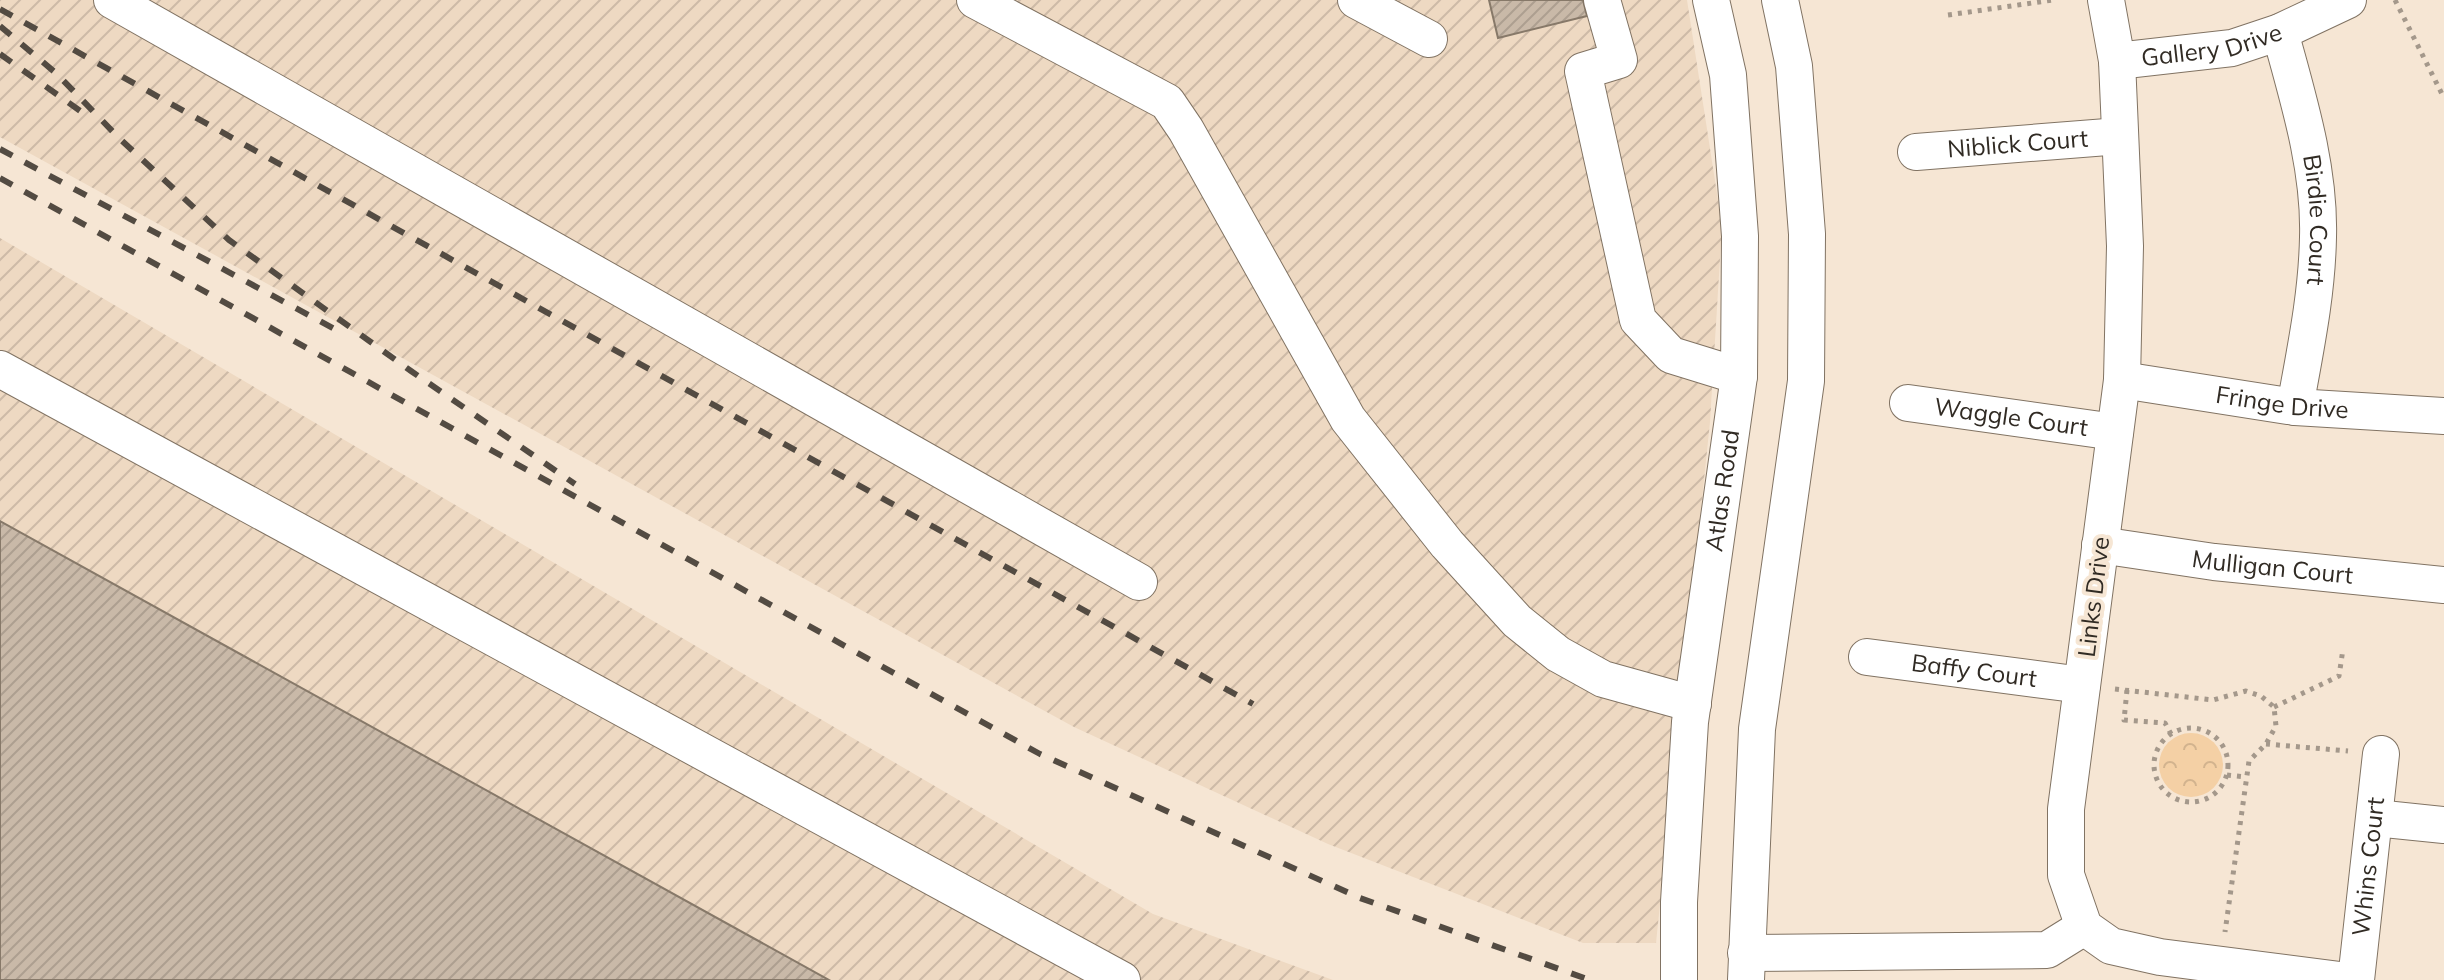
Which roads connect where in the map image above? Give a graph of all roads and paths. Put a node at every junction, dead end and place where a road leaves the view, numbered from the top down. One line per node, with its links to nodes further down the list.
1 (112, 0): 26 (street)
2 (975, 0): 32 (street)
3 (1602, 0): 19 (street)
4 (1711, 0): 19 (street, Atlas Road)
5 (1780, 0): 43 (street)
6 (2053, 0): 11 (path)
7 (2106, 0): 14 (street, Links Drive)
8 (2395, 0): 15 (path)
9 (1360, 1): 13 (street)
10 (2331, 3): 12 (street, Gallery Drive)
11 (1948, 15)
12 (2280, 32): 14 (street, Gallery Drive); 22 (street, Birdie Court)
13 (1429, 39)
14 (2117, 61): 16 (street, Links Drive)
15 (2444, 98)
16 (2120, 136): 17 (street, Niblick Court); 20 (street, Links Drive)
17 (1916, 152)
18 (0, 369): 44 (street)
19 (1739, 376): 32 (street, Atlas Road)
20 (2122, 380): 22 (street, Fringe Drive); 24 (street, Links Drive)
21 (1908, 403): 24 (street, Waggle Court)
22 (2295, 407): 23 (street, Fringe Drive)
23 (2444, 416)
24 (2115, 432): 25 (street, Links Drive)
25 (2100, 545): 27 (street, Mulligan Court); 30 (street, Links Drive)
26 (1139, 582)
27 (2444, 585)
28 (2343, 649): 33 (path)
29 (1867, 657): 30 (street, Baffy Court)
30 (2082, 685): 31 (path); 41 (street, Links Drive)
31 (2127, 690): 33 (path); 34 (path)
32 (1693, 704): 45 (street, Atlas Road)
33 (2274, 707): 35 (path)
34 (2171, 734): 37 (path); 37 (path)
35 (2266, 744): 36 (path); 38 (path)
36 (2381, 754): 39 (street, Whins Court)
37 (2227, 775): 38 (path)
38 (2246, 777): 42 (path)
39 (2375, 818): 40 (street); 47 (street, Whins Court)
40 (2444, 825)
41 (2084, 927): 42 (street); 43 (street)
42 (2221, 965): 46 (street)
43 (1746, 966)
44 (1122, 980)
45 (1679, 980)
46 (2340, 980)
47 (2356, 980)

